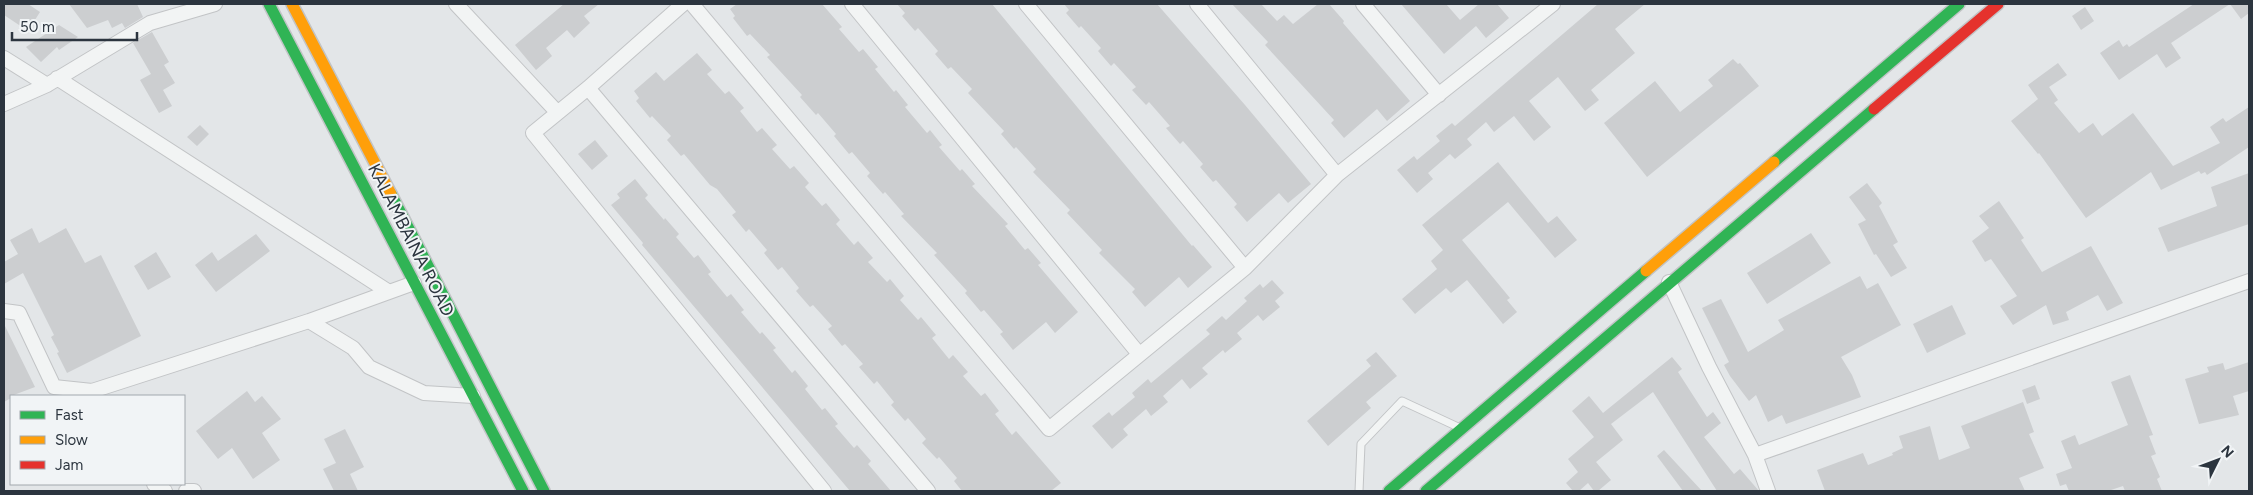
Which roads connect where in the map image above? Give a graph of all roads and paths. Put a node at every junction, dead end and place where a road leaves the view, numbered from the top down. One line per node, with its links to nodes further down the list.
1 (215, 4): 17 (street)
2 (269, 4): 26 (main road, KALAMBAINA ROAD)
3 (292, 4): 38 (main road, KALAMBAINA ROAD)
4 (456, 4): 21 (street)
5 (683, 4): 18 (street)
6 (692, 4): 30 (street)
7 (852, 4): 30 (street)
8 (1026, 4): 23 (street)
9 (1197, 4): 22 (street)
10 (1363, 4): 19 (street)
11 (1530, 4): 15 (street)
12 (1553, 4): 15 (street)
13 (1998, 4): 25 (main road)
14 (1950, 7): 33 (main road)
15 (1540, 15): 19 (street)
16 (4, 58): 17 (street)
17 (52, 82): 20 (street); 27 (street)
18 (588, 88): 21 (street); 40 (street)
19 (1439, 95): 22 (street)
20 (4, 104)
21 (557, 112): 39 (street)
22 (1337, 175): 23 (street)
23 (1245, 268): 30 (street)
24 (2249, 281): 34 (street)
25 (1669, 282): 34 (street); 43 (main road)
26 (414, 283): 27 (street); 32 (main road, KALAMBAINA ROAD)
27 (390, 292): 29 (street)
28 (4, 311): 31 (street)
29 (309, 321): 31 (street); 32 (street)
30 (1139, 354)
31 (93, 394)
32 (473, 396): 37 (main road, KALAMBAINA ROAD)
33 (1463, 429): 41 (lane); 42 (main road)
34 (1755, 455): 44 (street)
35 (186, 491): 36 (street)
36 (194, 491)
37 (523, 491)
38 (544, 491)
39 (824, 491)
40 (928, 491)
41 (1359, 491)
42 (1389, 491)
43 (1426, 491)
44 (1768, 491)

